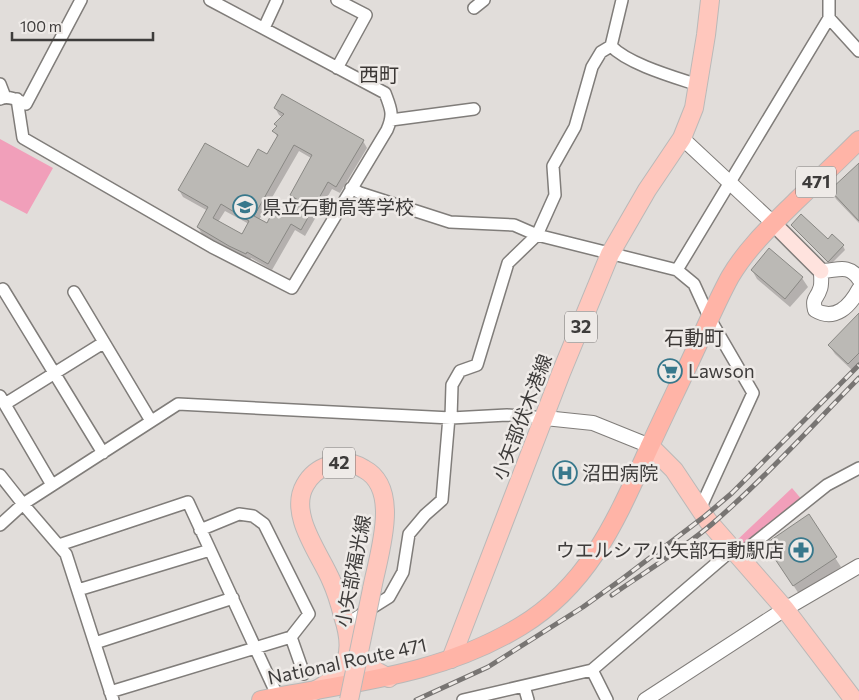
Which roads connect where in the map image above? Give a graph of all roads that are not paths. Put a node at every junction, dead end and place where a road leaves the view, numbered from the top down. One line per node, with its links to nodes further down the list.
1 (81, 0): 18 (street)
2 (210, 0): 11 (street)
3 (277, 0): 11 (street)
4 (337, 0): 14 (street)
5 (484, 0): 9 (street)
6 (622, 0): 12 (street)
7 (710, 0): 16 (main road, 小矢部伏木港線 / 32)
8 (829, 0): 10 (street)
9 (474, 8)
10 (829, 18): 13 (street); 23 (street)
11 (264, 28): 14 (street)
12 (611, 46): 16 (street); 26 (street)
13 (859, 51)
14 (337, 68): 20 (street)
15 (0, 84): 17 (street)
16 (698, 85): 21 (main road, 小矢部伏木港線 / 32)
17 (2, 98): 18 (street)
18 (17, 100): 24 (street)
19 (474, 109): 20 (street)
20 (392, 120): 24 (street)
21 (682, 138): 23 (street); 27 (main road, 小矢部伏木港線 / 32)
22 (859, 140): 25 (highway, National Route 471 / 471)
23 (731, 182): 25 (street); 28 (street)
24 (351, 188): 26 (street)
25 (773, 223): 29 (main road); 34 (highway, National Route 471 / 471)
26 (537, 235): 27 (street); 38 (street)
27 (610, 254): 28 (street); 39 (main road, 小矢部伏木港線 / 32)
28 (677, 270): 34 (street)
29 (821, 271): 30 (street); 32 (street)
30 (859, 279)
31 (3, 289): 36 (street)
32 (859, 289)
33 (74, 292): 35 (street)
34 (710, 319): 41 (highway, National Route 471 / 471); 47 (street)
35 (103, 343): 36 (street); 40 (street)
36 (54, 373): 37 (street); 42 (street)
37 (3, 400): 45 (street)
38 (450, 418): 39 (street); 40 (street); 57 (street)
39 (545, 418): 41 (street); 62 (main road, 小矢部伏木港線 / 32)
40 (151, 421): 42 (street)
41 (650, 446): 47 (main road); 62 (highway, National Route 471 / 471)
42 (103, 453): 45 (street)
43 (859, 468): 52 (street)
44 (0, 475): 46 (street)
45 (52, 485): 46 (street)
46 (22, 504): 48 (street); 50 (street)
47 (700, 509): 52 (main road)
48 (0, 525)
49 (200, 530): 50 (street); 51 (street); 58 (street)
50 (59, 545): 54 (street)
51 (210, 550): 54 (street); 55 (street)
52 (735, 553): 56 (main road); 63 (street)
53 (859, 566): 56 (street)
54 (78, 590): 60 (street)
55 (233, 598): 60 (street); 61 (street)
56 (786, 609): 74 (street); 75 (main road)
57 (346, 624): 59 (main road, 小矢部福光線 / 42); 70 (main road, 小矢部福光線 / 42, bridge)
58 (292, 637): 61 (street); 64 (street)
59 (350, 642): 65 (main road, 小矢部福光線 / 42); 67 (main road, 小矢部福光線 / 42)
60 (95, 643): 68 (street)
61 (256, 648): 68 (street); 69 (street)
62 (451, 659): 65 (highway, National Route 471 / 471)
63 (592, 670): 66 (street); 73 (street)
64 (304, 674)
65 (389, 678): 67 (highway, National Route 471 / 471)
66 (524, 686): 71 (street); 72 (street)
67 (312, 692): 69 (highway, National Route 471 / 471)
68 (112, 696)
69 (270, 698)
70 (349, 700)
71 (463, 700)
72 (528, 700)
73 (607, 700)
74 (645, 700)
75 (854, 700)

